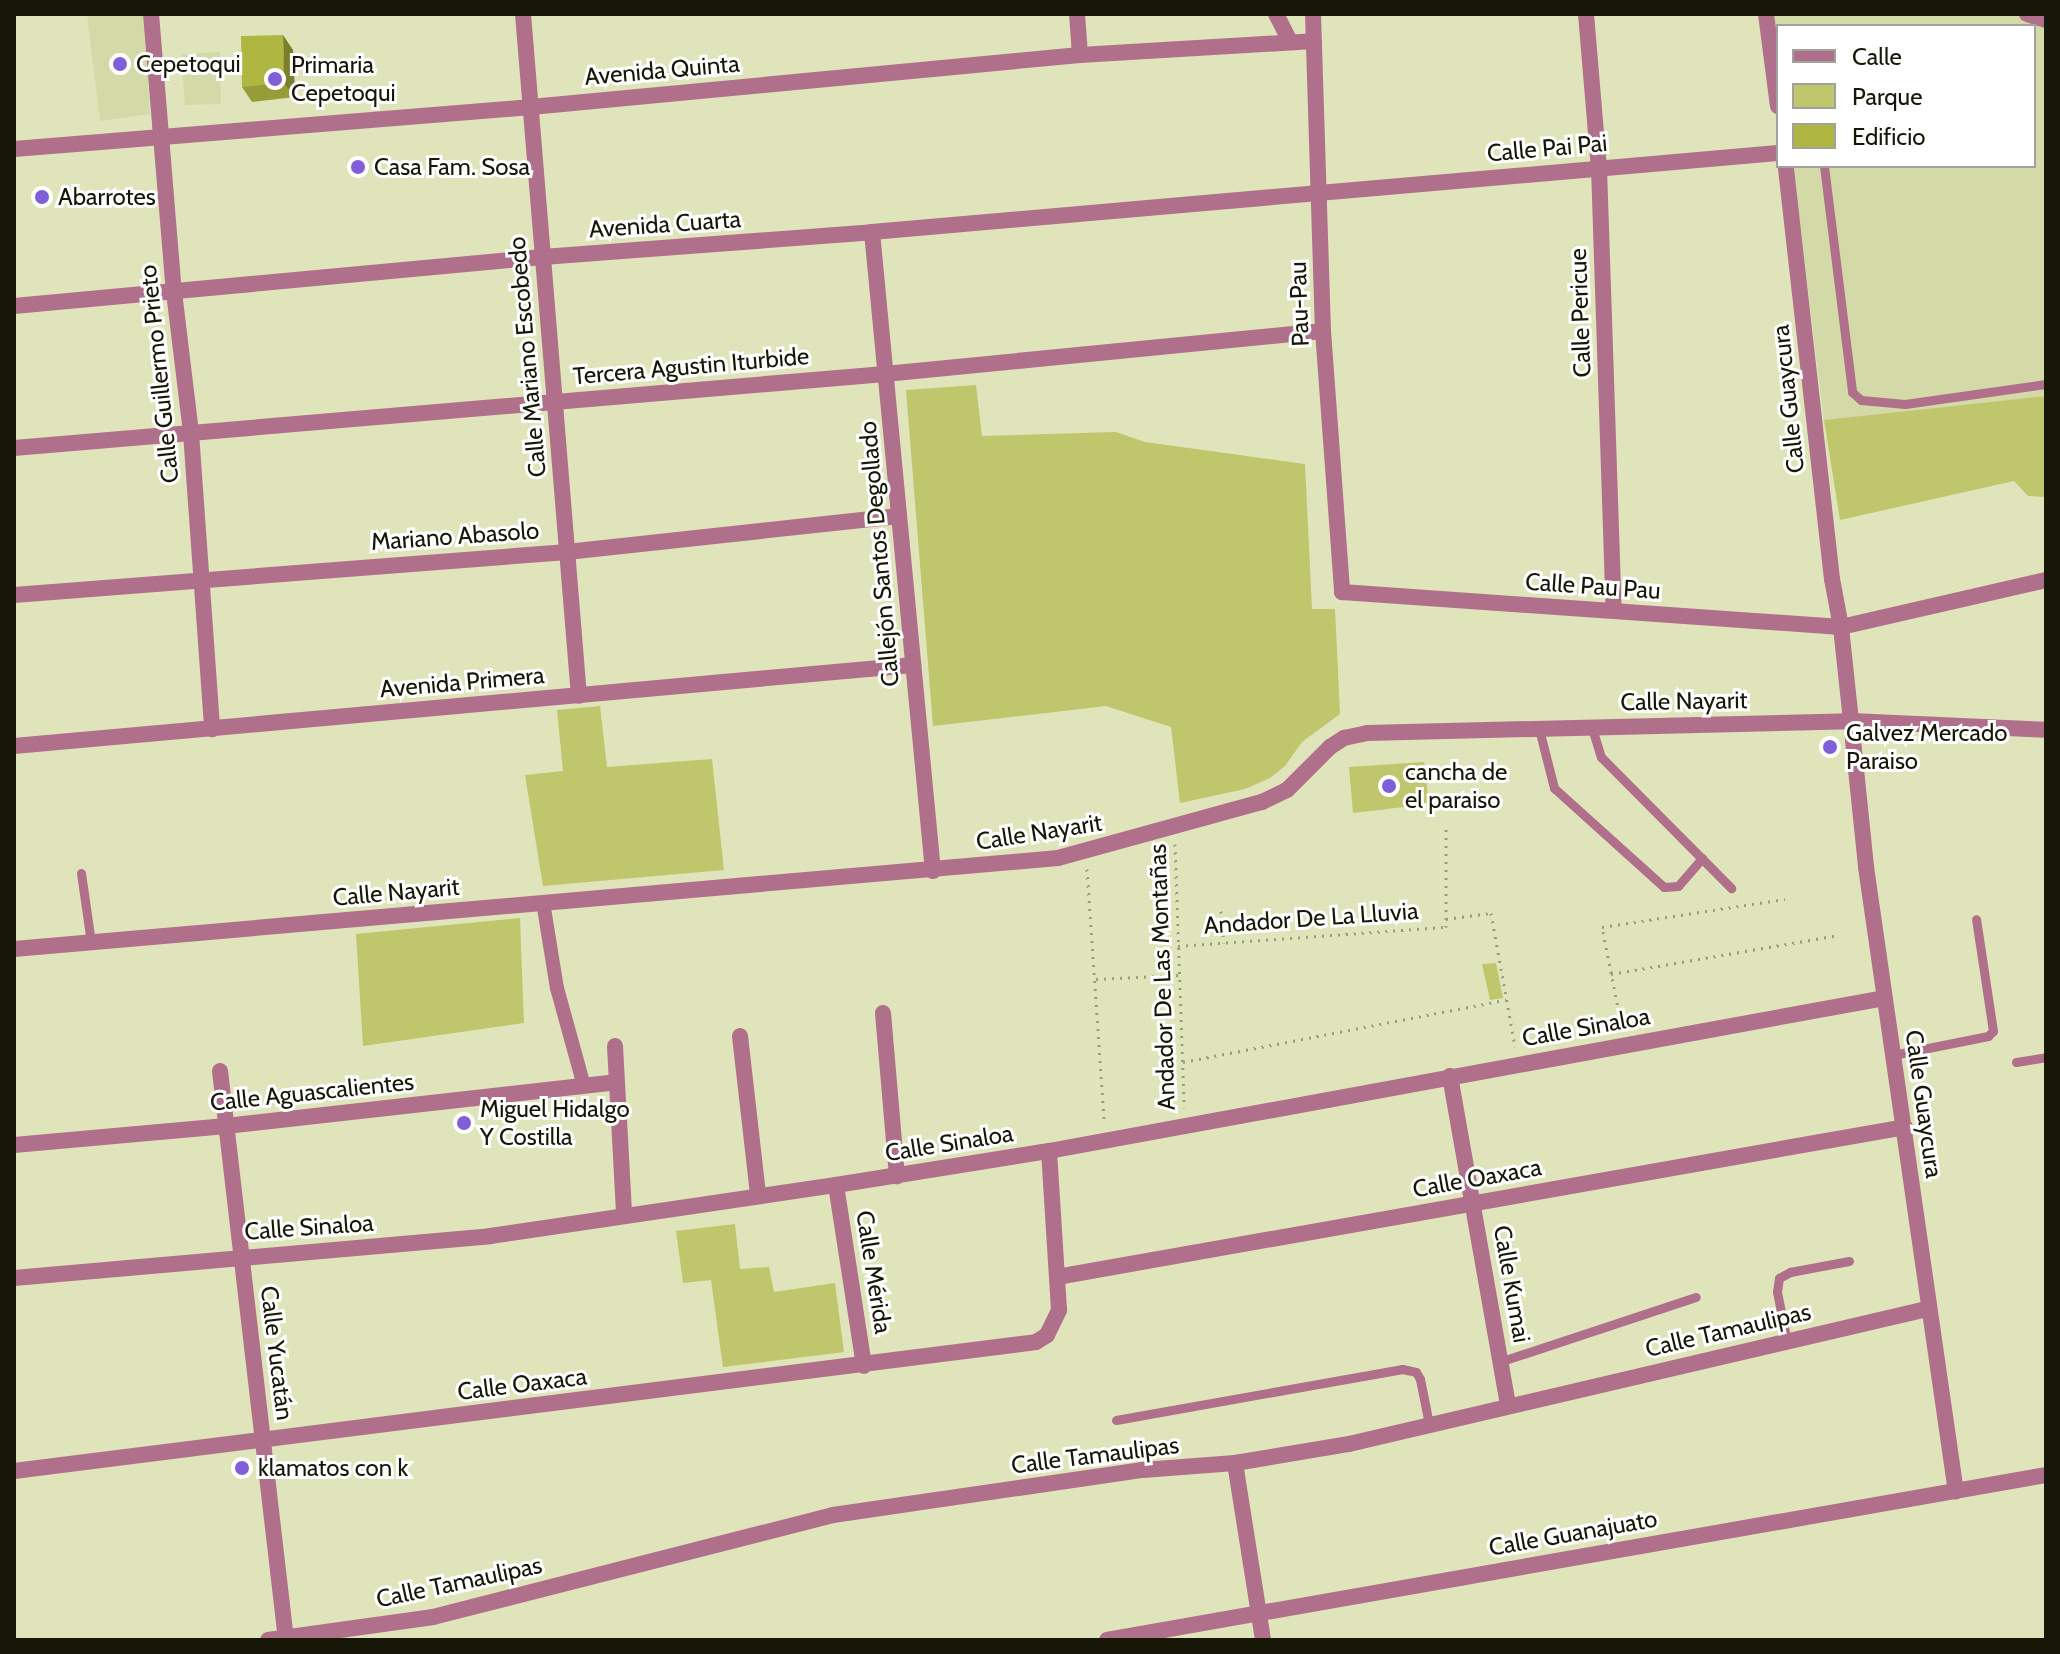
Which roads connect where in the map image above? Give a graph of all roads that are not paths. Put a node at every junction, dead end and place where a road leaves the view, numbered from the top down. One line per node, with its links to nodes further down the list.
1 (151, 14): 15 (street, Calle Guillermo Prieto)
2 (523, 14): 14 (street, Calle Mariano Escobedo)
3 (1077, 14): 12 (street)
4 (1276, 14): 11 (street)
5 (1313, 14): 10 (street, Pau-Pau)
6 (1586, 14): 18 (street, Calle Pericue)
7 (1766, 14): 13 (street)
8 (2027, 14): 9 (street)
9 (2046, 20)
10 (1314, 41): 11 (street, Avenida Quinta); 21 (street, Pau-Pau)
11 (1290, 42): 12 (street, Avenida Quinta)
12 (1080, 55): 14 (street, Avenida Quinta)
13 (1776, 91)
14 (531, 107): 15 (street, Avenida Quinta); 23 (street, Calle Mariano Escobedo)
15 (161, 134): 16 (street, Avenida Quinta); 24 (street, Calle Guillermo Prieto)
16 (14, 149)
17 (1776, 153): 18 (street, Calle Pai Pai)
18 (1599, 168): 21 (street, Calle Pai Pai); 38 (street, Calle Pericue)
19 (1786, 168): 39 (street, Calle Guaycura)
20 (1824, 168): 28 (lane)
21 (1320, 192): 22 (street, Avenida Cuarta); 26 (street, Pau-Pau)
22 (872, 232): 23 (street, Avenida Cuarta); 27 (street, Callejón Santos Degollado)
23 (543, 257): 24 (street, Avenida Cuarta); 29 (street, Calle Mariano Escobedo)
24 (174, 292): 25 (street, Avenida Cuarta); 30 (street, Calle Guillermo Prieto)
25 (14, 306)
26 (1323, 331): 27 (street, Tercera Agustin Iturbide); 36 (street, Pau-Pau)
27 (885, 374): 29 (street, Tercera Agustin Iturbide); 32 (street, Callejón Santos Degollado)
28 (2046, 384)
29 (555, 402): 30 (street, Tercera Agustin Iturbide); 33 (street, Calle Mariano Escobedo)
30 (191, 433): 31 (street, Tercera Agustin Iturbide); 34 (street, Calle Guillermo Prieto)
31 (14, 448)
32 (899, 516): 33 (street, Mariano Abasolo); 40 (street, Callejón Santos Degollado)
33 (567, 552): 34 (street, Mariano Abasolo); 41 (street, Calle Mariano Escobedo)
34 (202, 579): 37 (street, Mariano Abasolo); 44 (street, Calle Guillermo Prieto)
35 (2046, 580): 39 (street, Calle Pau Pau)
36 (1342, 592): 38 (street, Calle Pau Pau)
37 (14, 595)
38 (1614, 611): 39 (street, Calle Pau Pau)
39 (1841, 627): 42 (street, Calle Guaycura)
40 (913, 665): 41 (street, Avenida Primera); 49 (street, Callejón Santos Degollado)
41 (579, 696): 44 (street, Avenida Primera)
42 (1851, 721): 43 (street, Calle Nayarit); 46 (street, Calle Nayarit); 56 (street, Calle Guaycura)
43 (1592, 728): 45 (street, Calle Nayarit); 48 (lane)
44 (212, 729): 47 (street, Avenida Primera)
45 (1539, 729): 48 (lane); 49 (street, Calle Nayarit)
46 (2046, 730)
47 (14, 746)
48 (1702, 858): 51 (lane)
49 (933, 871): 52 (street, Calle Nayarit)
50 (81, 873): 54 (lane)
51 (1731, 888)
52 (543, 902): 54 (street, Calle Nayarit); 66 (street)
53 (1976, 919): 60 (lane)
54 (91, 942): 55 (street, Calle Nayarit)
55 (14, 949)
56 (1884, 998): 60 (street, Calle Guaycura); 64 (street, Calle Sinaloa)
57 (883, 1013): 71 (street)
58 (740, 1036): 73 (street)
59 (615, 1046): 65 (street)
60 (1893, 1055): 68 (street, Calle Guaycura)
61 (2046, 1057): 62 (lane)
62 (2016, 1062)
63 (220, 1071): 67 (street, Calle Yucatán)
64 (1450, 1076): 70 (street, Calle Sinaloa); 74 (street, Calle Kumai)
65 (616, 1082): 66 (street, Calle Aguascalientes); 75 (street)
66 (584, 1086): 67 (street, Calle Aguascalientes)
67 (226, 1126): 69 (street, Calle Aguascalientes); 76 (street, Calle Yucatán)
68 (1905, 1127): 74 (street, Calle Oaxaca); 81 (street, Calle Guaycura)
69 (14, 1145)
70 (1049, 1151): 71 (street, Calle Sinaloa); 78 (street)
71 (897, 1176): 72 (street, Calle Sinaloa)
72 (836, 1185): 73 (street, Calle Sinaloa); 84 (street, Calle Mérida)
73 (758, 1195): 75 (street, Calle Sinaloa)
74 (1473, 1203): 78 (street, Calle Oaxaca); 83 (street, Calle Kumai)
75 (624, 1214): 76 (street, Calle Sinaloa)
76 (240, 1255): 79 (street, Calle Sinaloa); 88 (street, Calle Yucatán)
77 (1849, 1261): 82 (lane)
78 (1057, 1277): 84 (street, Calle Oaxaca)
79 (14, 1278)
80 (1696, 1297): 83 (lane)
81 (1927, 1309): 82 (street, Calle Tamaulipas); 92 (street, Calle Guaycura)
82 (1787, 1342): 85 (street, Calle Tamaulipas)
83 (1502, 1361): 85 (street, Calle Kumai)
84 (864, 1366): 88 (street, Calle Oaxaca)
85 (1508, 1405): 87 (street, Calle Tamaulipas)
86 (1116, 1420): 87 (lane)
87 (1429, 1424): 89 (street, Calle Tamaulipas)
88 (263, 1439): 90 (street, Calle Oaxaca); 94 (street, Calle Yucatán)
89 (1235, 1463): 93 (street); 94 (street, Calle Tamaulipas)
90 (14, 1471)
91 (2046, 1475): 92 (street, Calle Guanajuato)
92 (1956, 1492): 93 (street, Calle Guanajuato)
93 (1259, 1612): 96 (street, Calle Guanajuato); 97 (street)
94 (286, 1638): 95 (street, Calle Tamaulipas)
95 (268, 1640)
96 (1107, 1640)
97 (1263, 1640)

